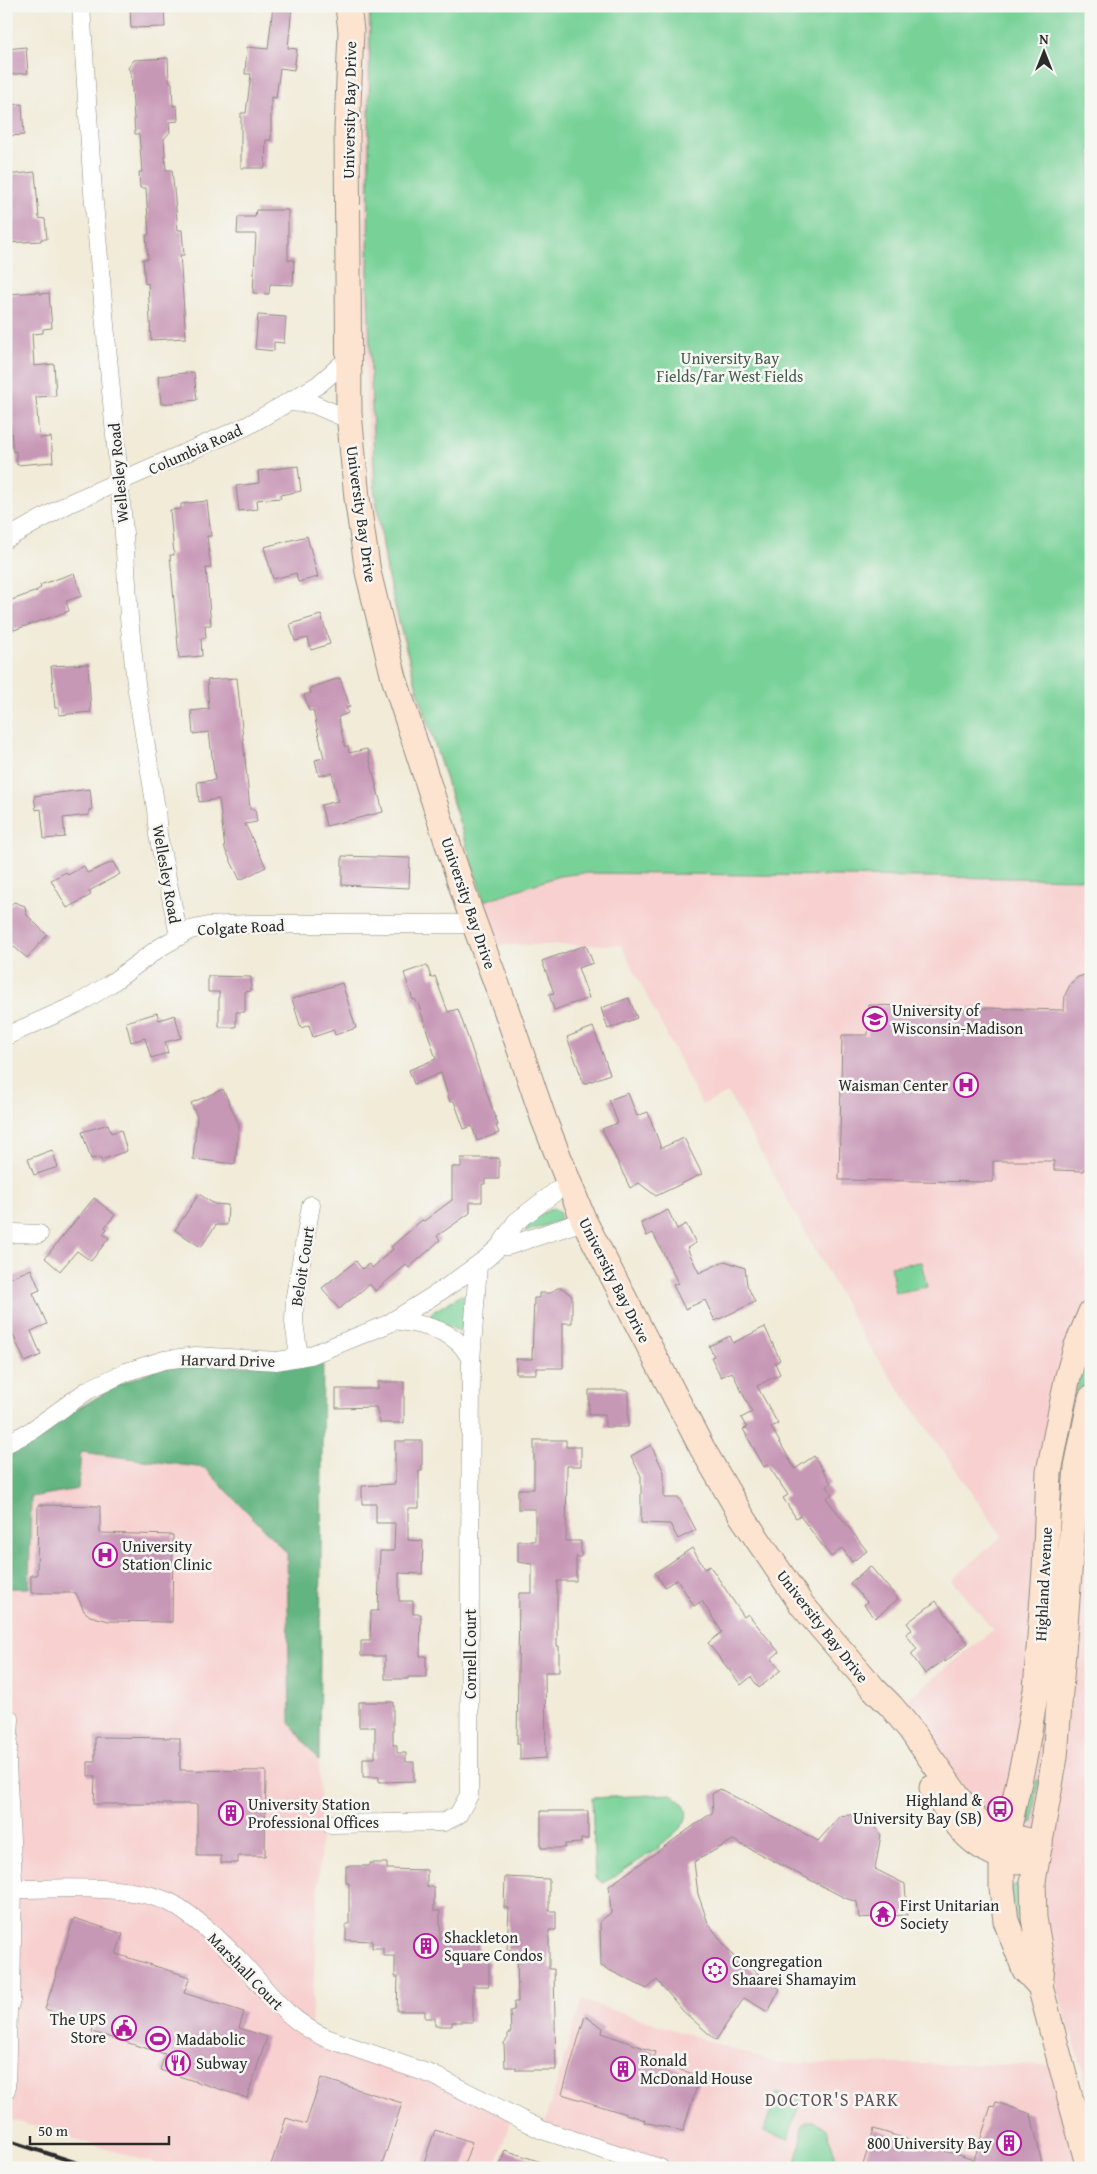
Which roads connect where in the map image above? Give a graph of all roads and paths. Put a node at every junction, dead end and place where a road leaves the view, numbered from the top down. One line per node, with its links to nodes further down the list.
1 (81, 6): 8 (street, Wellesley Road)
2 (348, 6): 4 (street, University Bay Drive)
3 (358, 6): 4 (street, University Bay Drive)
4 (351, 31): 5 (street, University Bay Drive)
5 (349, 358): 6 (street, Columbia Road); 7 (street, University Bay Drive)
6 (289, 402): 7 (street); 8 (street, Columbia Road)
7 (350, 420): 10 (street, University Bay Drive)
8 (119, 483): 9 (street, Columbia Road); 11 (street, Wellesley Road)
9 (6, 539)
10 (475, 924): 11 (street, Colgate Road); 13 (street, University Bay Drive)
11 (179, 936): 12 (street, Colgate Road)
12 (8, 1033)
13 (568, 1182): 15 (street, University Bay Drive); 18 (street, Harvard Drive)
14 (311, 1205): 22 (street, Beloit Court)
15 (584, 1221): 18 (street, Harvard Drive); 28 (street, University Bay Drive)
16 (39, 1234): 17 (street)
17 (6, 1235)
18 (500, 1246): 19 (street, Harvard Drive)
19 (478, 1265): 21 (street, Harvard Drive); 23 (street, Cornell Court)
20 (1091, 1312): 28 (street, Highland Avenue)
21 (394, 1320): 22 (street, Harvard Drive); 23 (street)
22 (299, 1357): 25 (street, Harvard Drive)
23 (471, 1361): 27 (street, Cornell Court)
24 (1091, 1398): 29 (street, Highland Avenue)
25 (6, 1444)
26 (10, 1719): 30 (street)
27 (331, 1824)
28 (1004, 1847): 29 (street, University Bay Drive); 31 (street)
29 (1038, 1853): 31 (street)
30 (11, 1889): 32 (street); 33 (street, Marshall Court)
31 (1040, 1986): 34 (street)
32 (6, 2090)
33 (660, 2168)
34 (1088, 2168)

